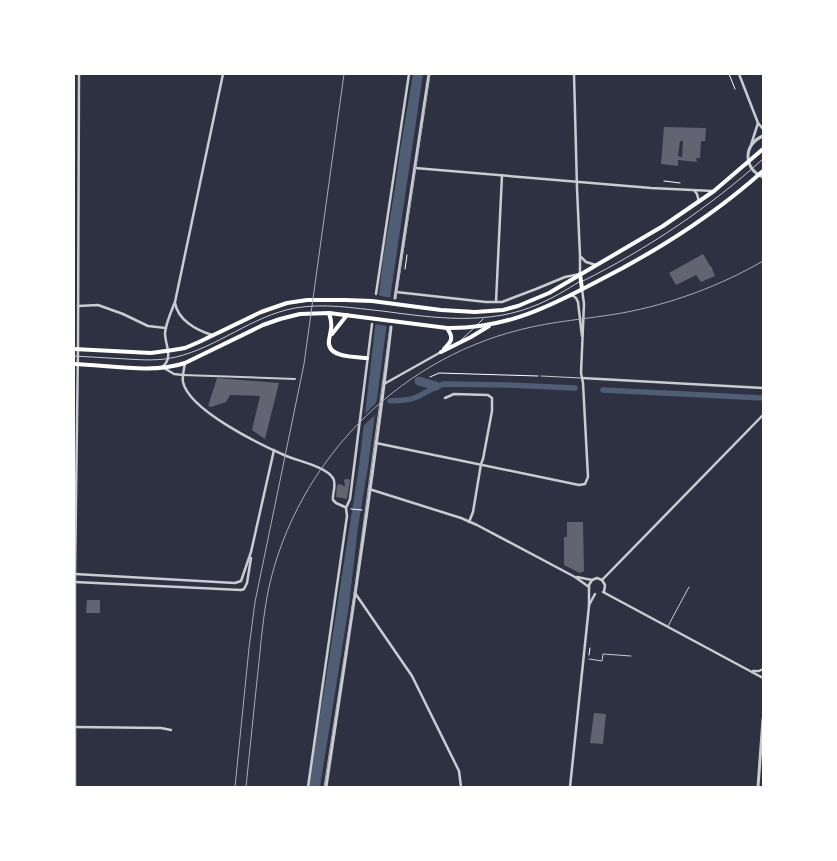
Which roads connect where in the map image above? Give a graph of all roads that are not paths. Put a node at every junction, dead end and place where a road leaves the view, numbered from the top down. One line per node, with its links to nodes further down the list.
1 (79, 74): 35 (street)
2 (223, 74): 33 (street)
3 (409, 74): 30 (street)
4 (429, 74): 14 (street)
5 (574, 74): 20 (street)
6 (738, 74): 7 (street)
7 (758, 123): 8 (street); 10 (street)
8 (763, 129)
9 (763, 136): 10 (street)
10 (751, 145): 13 (street)
11 (763, 149): 13 (main road)
12 (763, 159): 15 (lane)
13 (749, 162): 15 (street); 22 (main road)
14 (415, 168): 17 (street); 29 (street)
15 (752, 169): 18 (street); 27 (lane)
16 (763, 170): 18 (main road)
17 (502, 175): 20 (street); 34 (street)
18 (758, 175): 19 (street); 28 (main road)
19 (763, 177)
20 (577, 182): 21 (street); 24 (street)
21 (694, 190): 22 (street); 23 (street)
22 (714, 191): 23 (main road)
23 (699, 202): 25 (main road)
24 (580, 256): 25 (street); 26 (street)
25 (597, 265): 26 (main road)
26 (580, 274): 27 (main road); 34 (street); 45 (main road)
27 (581, 281): 28 (main road); 38 (lane)
28 (582, 289): 31 (main road); 47 (street)
29 (396, 292): 32 (street); 34 (street)
30 (376, 294)
31 (572, 295): 40 (main road); 47 (street)
32 (395, 298)
33 (174, 302): 43 (street); 45 (street)
34 (496, 302)
35 (78, 306): 43 (street); 49 (street)
36 (329, 313): 37 (main road); 46 (main road); 55 (main road)
37 (347, 315): 44 (main road); 46 (main road)
38 (484, 318): 42 (lane); 54 (lane)
39 (372, 324): 53 (street)
40 (490, 325): 42 (main road); 48 (main road)
41 (391, 327): 62 (street)
42 (475, 327): 44 (main road); 48 (lane)
43 (166, 328): 50 (street)
44 (447, 328): 51 (main road)
45 (213, 335): 50 (main road)
46 (331, 335): 53 (main road)
47 (583, 343): 60 (street)
48 (453, 346): 51 (main road)
49 (76, 349): 50 (main road); 52 (street)
50 (168, 351): 54 (street)
51 (441, 352): 62 (street)
52 (76, 357): 54 (lane); 56 (street)
53 (368, 358): 70 (street)
54 (168, 359): 57 (street)
55 (185, 363): 57 (main road); 58 (street)
56 (75, 364): 57 (main road); 73 (street)
57 (161, 368): 58 (street)
58 (183, 375): 61 (street); 67 (street)
59 (541, 376): 60 (lane)
60 (582, 378): 63 (street); 68 (street)
61 (295, 379)
62 (384, 384): 66 (street)
63 (763, 388)
64 (445, 398): 68 (street)
65 (763, 415): 77 (street)
66 (376, 443): 68 (street); 69 (street)
67 (274, 450): 70 (street); 72 (street)
68 (481, 464): 71 (street)
69 (369, 489): 71 (street); 85 (street)
70 (346, 508): 99 (street)
71 (469, 522): 75 (street)
72 (251, 552): 79 (street); 82 (street)
73 (74, 574): 74 (street); 78 (street)
74 (130, 577): 79 (street); 80 (street)
75 (575, 577): 76 (street); 83 (street)
76 (592, 580): 77 (street); 83 (street)
77 (602, 580): 84 (street)
78 (74, 582): 80 (street); 89 (street)
79 (225, 582): 82 (street)
80 (128, 585): 82 (street)
81 (690, 587): 88 (lane)
82 (225, 589)
83 (589, 589): 86 (street); 87 (street)
84 (603, 592): 86 (street); 88 (street)
85 (355, 593): 100 (street); 101 (street)
86 (595, 594): 87 (street)
87 (589, 606): 102 (street)
88 (668, 626): 93 (street)
89 (74, 630): 96 (street)
90 (631, 656): 91 (lane)
91 (589, 659)
92 (763, 669): 93 (street)
93 (751, 671): 94 (street)
94 (763, 678)
95 (763, 719): 103 (street)
96 (74, 727): 97 (street); 98 (street)
97 (171, 730)
98 (75, 787)
99 (308, 787)
100 (326, 787)
101 (461, 787)
102 (570, 787)
103 (758, 787)

